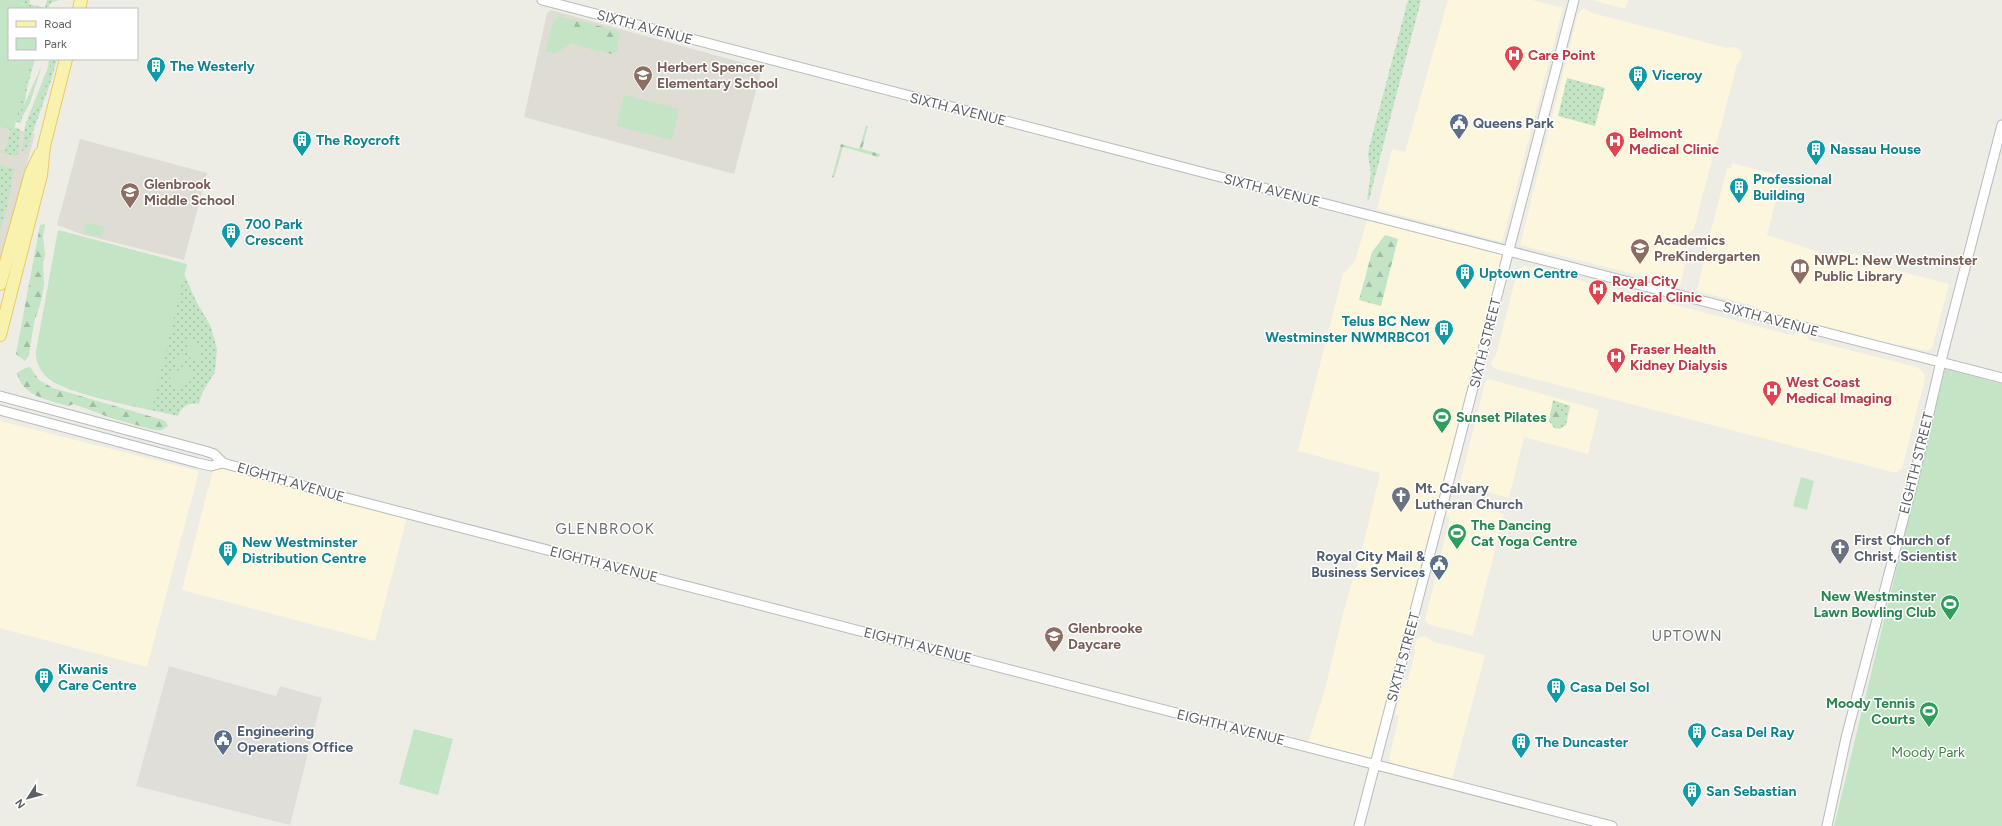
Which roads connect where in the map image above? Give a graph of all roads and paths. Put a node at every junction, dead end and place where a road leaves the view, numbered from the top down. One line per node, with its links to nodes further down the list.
1 (542, 0): 6 (street, SIXTH AVENUE)
2 (1574, 0): 6 (street, SIXTH STREET)
3 (66, 60): 5 (main road)
4 (2002, 125): 9 (street, EIGHTH STREET)
5 (44, 146): 7 (main road); 8 (main road)
6 (1508, 251): 9 (street, SIXTH AVENUE); 16 (street, SIXTH STREET)
7 (0, 284)
8 (0, 335)
9 (1941, 362): 10 (street, SIXTH AVENUE); 19 (street, EIGHTH STREET)
10 (2002, 378)
11 (0, 396): 13 (street, EIGHTH AVENUE)
12 (0, 410): 14 (street, EIGHTH AVENUE)
13 (125, 429): 14 (street); 15 (street, EIGHTH AVENUE)
14 (121, 443): 15 (street, EIGHTH AVENUE)
15 (223, 463): 16 (street, EIGHTH AVENUE)
16 (1375, 765): 17 (street, SIXTH STREET); 18 (street, EIGHTH AVENUE)
17 (1360, 826)
18 (1612, 826)
19 (1827, 826)

